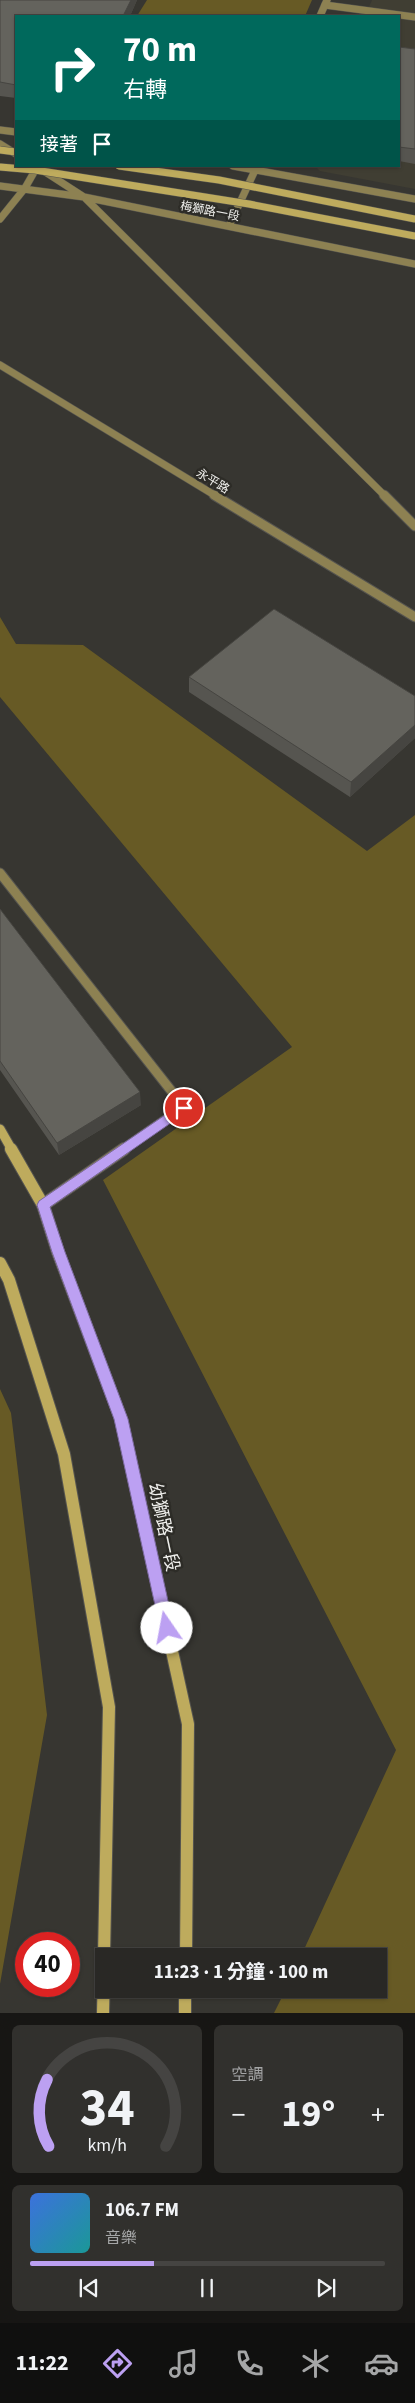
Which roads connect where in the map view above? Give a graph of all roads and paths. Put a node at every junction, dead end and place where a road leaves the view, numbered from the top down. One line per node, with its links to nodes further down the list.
1 (326, 3): 2 (street); 3 (street)
2 (320, 15)
3 (415, 17)
4 (0, 130): 5 (street)
5 (15, 132)
6 (0, 144): 8 (street)
7 (0, 150): 9 (street, bridge)
8 (15, 152)
9 (15, 153)
10 (0, 167): 21 (street, 梅獅路一段, bridge)
11 (37, 167): 15 (street); 16 (street)
12 (126, 167): 19 (street, bridge)
13 (256, 168): 17 (street); 20 (street)
14 (0, 186): 15 (street, 梅獅路一段)
15 (24, 188): 16 (street, 梅獅路一段); 18 (street)
16 (84, 197): 20 (street, 梅獅路一段); 24 (street)
17 (415, 199)
18 (0, 219)
19 (415, 219)
20 (228, 226): 22 (street, 梅獅路一段)
21 (415, 236)
22 (415, 264)
23 (0, 365): 25 (street, 永平路)
24 (415, 526)
25 (415, 617)
26 (0, 873): 28 (street)
27 (0, 1129): 28 (street, 幼獅路一段)
28 (44, 1205): 31 (street, 幼獅路一段)
29 (0, 1263): 30 (street)
30 (104, 1948)
31 (186, 1948)
32 (103, 1998): 34 (street)
33 (185, 1998): 35 (street)
34 (103, 2013)
35 (185, 2013)

